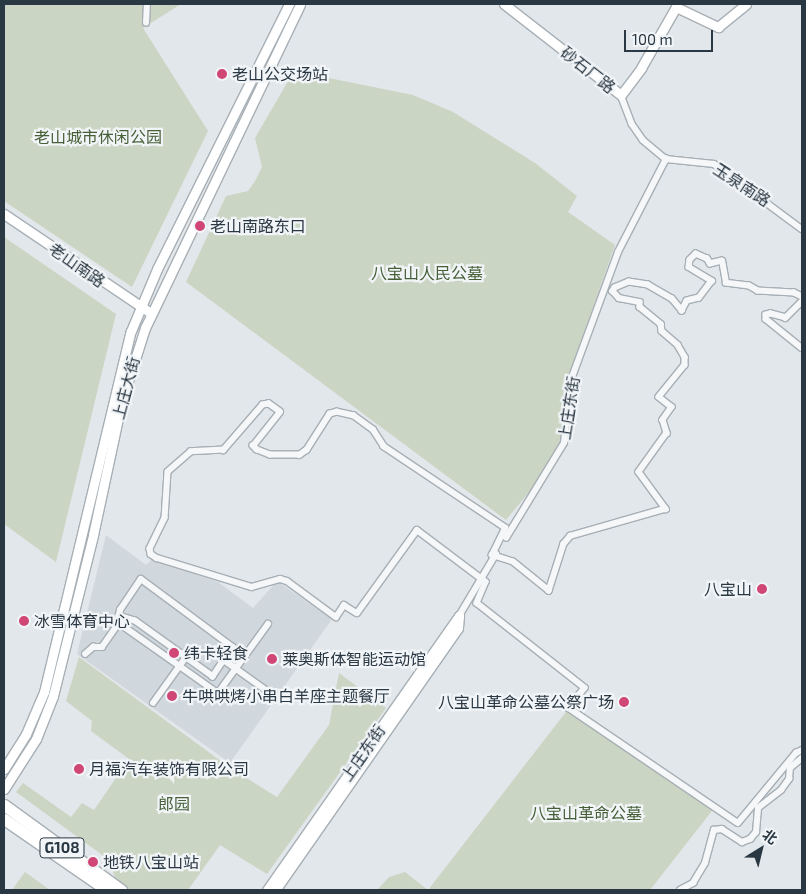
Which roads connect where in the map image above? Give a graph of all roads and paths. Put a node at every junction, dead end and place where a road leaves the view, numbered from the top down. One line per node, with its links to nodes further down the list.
1 (147, 4): 6 (street)
2 (289, 4): 13 (main road, 上庄大街)
3 (300, 4): 14 (main road, 上庄大街)
4 (504, 4): 7 (main road, 砂石厂路)
5 (746, 4): 7 (main road, 砂石厂路)
6 (146, 22)
7 (621, 95): 8 (street)
8 (666, 159): 10 (street, 玉泉南路); 16 (street, 上庄东街)
9 (4, 214): 13 (main road, 老山南路)
10 (802, 228)
11 (802, 297): 26 (street)
12 (802, 302): 15 (street)
13 (140, 309): 14 (main road, 老山南路); 28 (main road, 上庄大街)
14 (151, 313): 29 (main road, 上庄大街)
15 (802, 348)
16 (459, 616): 34 (main road, 上庄东街); 35 (main road, 上庄东街)
17 (120, 620): 19 (street); 20 (street); 21 (street); 22 (street)
18 (268, 624): 23 (street)
19 (86, 654)
20 (186, 657): 21 (street); 22 (street)
21 (224, 660): 23 (street)
22 (179, 666): 23 (street); 25 (street)
23 (236, 669): 24 (street)
24 (272, 696)
25 (153, 703)
26 (802, 750)
27 (802, 758): 36 (street)
28 (4, 769)
29 (4, 789)
30 (4, 805): 33 (highway, G108)
31 (4, 819): 32 (highway, G108)
32 (107, 890)
33 (121, 890)
34 (268, 890)
35 (276, 890)
36 (680, 890)

